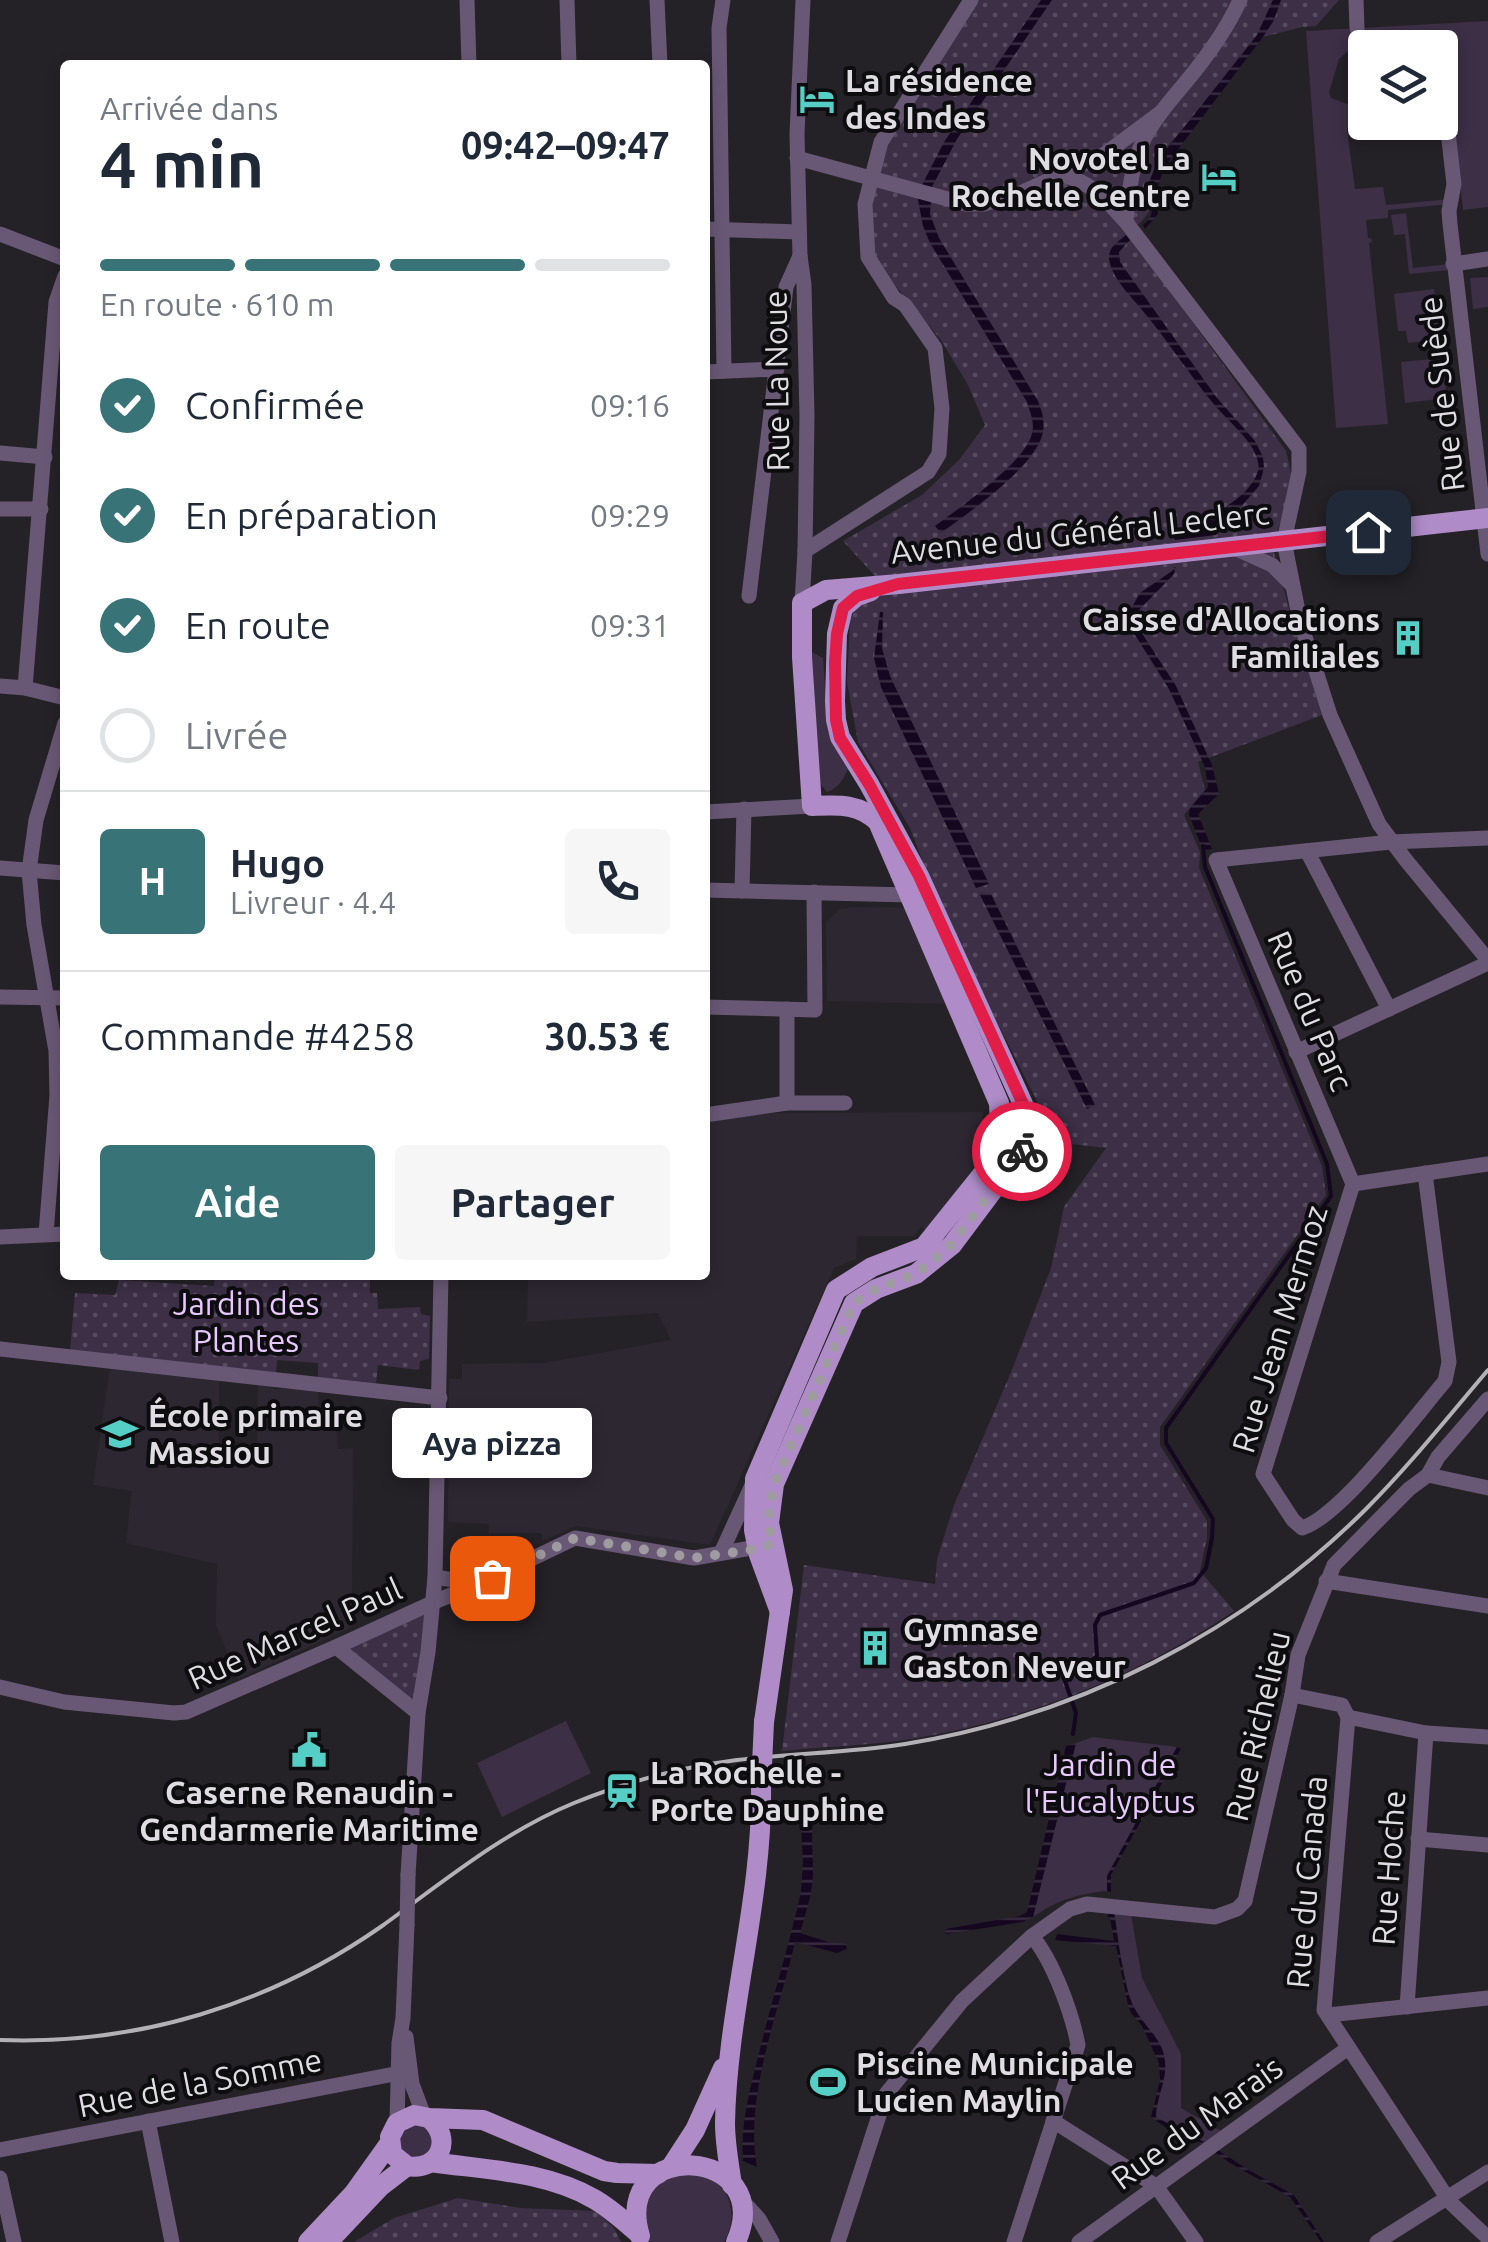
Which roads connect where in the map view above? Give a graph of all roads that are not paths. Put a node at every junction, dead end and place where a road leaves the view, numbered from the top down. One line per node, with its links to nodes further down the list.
1 (467, 0): 10 (street)
2 (567, 0): 11 (street)
3 (657, 0): 12 (street)
4 (724, 0): 19 (street)
5 (803, 0): 15 (street, Rue La Noue)
6 (972, 0): 17 (street)
7 (1240, 0): 13 (street)
8 (1356, 0): 9 (street)
9 (1358, 28)
10 (469, 60)
11 (568, 60)
12 (660, 60)
13 (1160, 112): 16 (street); 18 (street)
14 (1449, 140): 25 (street, Rue de Suède)
15 (797, 158): 17 (street); 20 (street, Rue La Noue)
16 (1060, 174): 17 (street); 18 (street)
17 (871, 177): 37 (street)
18 (1126, 222): 35 (street)
19 (713, 229): 20 (street); 28 (street)
20 (799, 232): 22 (street, Rue La Noue)
21 (0, 234): 23 (street)
22 (800, 256): 27 (street); 37 (street, Rue La Noue)
23 (60, 257)
24 (1488, 259): 25 (street, Rue de Suède)
25 (1454, 264): 34 (street, Rue de Suède)
26 (60, 290): 31 (street)
27 (776, 369): 28 (street); 41 (street)
28 (724, 371): 29 (street)
29 (710, 372)
30 (0, 453): 31 (street)
31 (45, 456): 33 (street)
32 (0, 509): 33 (street)
33 (42, 509): 46 (street)
34 (1486, 518): 35 (main road, Avenue du Général Leclerc); 38 (street, Rue de Suède)
35 (1284, 541): 36 (main road, Avenue du Général Leclerc); 40 (street)
36 (1232, 547): 39 (main road, Avenue du Général Leclerc); 40 (street)
37 (806, 550): 42 (street, Rue La Noue)
38 (1488, 554)
39 (898, 584): 42 (main road, Avenue du Général Leclerc); 44 (main road)
40 (1291, 584): 55 (street)
41 (749, 596)
42 (802, 603): 43 (main road)
43 (801, 627): 44 (main road); 51 (main road)
44 (835, 662): 49 (main road)
45 (0, 686): 46 (street)
46 (25, 688): 47 (street)
47 (60, 697)
48 (60, 739): 58 (street)
49 (859, 770): 50 (main road); 89 (main road)
50 (839, 805): 51 (main road); 63 (main road)
51 (812, 806): 52 (street)
52 (744, 809): 53 (street); 61 (street)
53 (710, 812)
54 (1488, 838): 55 (street)
55 (1391, 842): 56 (street); 64 (street)
56 (1307, 851): 69 (street); 70 (street, Rue du Parc)
57 (0, 868): 58 (street)
58 (29, 871): 59 (street); 66 (street)
59 (60, 873)
60 (710, 890): 61 (street)
61 (742, 891): 62 (street)
62 (814, 892): 63 (street); 68 (street)
63 (910, 895): 87 (main road)
64 (1488, 961): 69 (street)
65 (0, 997): 66 (street)
66 (56, 998): 71 (street)
67 (710, 1007): 68 (street)
68 (787, 1009): 73 (street)
69 (1390, 1009): 70 (street)
70 (1296, 1052): 78 (street, Rue du Parc)
71 (60, 1067)
72 (60, 1083): 79 (street)
73 (786, 1103): 74 (street); 75 (street)
74 (846, 1103)
75 (710, 1114)
76 (1488, 1164): 77 (street)
77 (1425, 1173): 78 (street); 78 (street, Rue Jean Mermoz)
78 (1353, 1184)
79 (46, 1234): 80 (street); 81 (street)
80 (60, 1234)
81 (0, 1237)
82 (440, 1280): 84 (street)
83 (0, 1349): 84 (street)
84 (440, 1398): 91 (street)
85 (1488, 1399): 86 (street, Rue Richelieu)
86 (1428, 1475): 88 (street); 92 (street, Rue Richelieu)
87 (754, 1479): 89 (main road); 90 (street)
88 (1488, 1488)
89 (765, 1546): 90 (street, Rue Marcel Paul); 110 (main road, bridge)
90 (721, 1553): 93 (street, Rue Marcel Paul)
91 (435, 1577): 93 (street); 94 (street)
92 (1326, 1581): 95 (street); 98 (street, Rue Richelieu)
93 (479, 1584): 94 (street, Rue Marcel Paul)
94 (434, 1602): 96 (street, Rue Marcel Paul); 99 (street)
95 (1488, 1606)
96 (336, 1648): 97 (street, Rue Marcel Paul); 99 (street)
97 (0, 1686)
98 (1292, 1694): 100 (street); 105 (street, Rue Richelieu)
99 (418, 1713): 111 (street, bridge)
100 (1348, 1717): 101 (street); 108 (street, Rue du Canada)
101 (1426, 1732): 102 (street); 103 (street, Rue Hoche)
102 (1488, 1737)
103 (1418, 1839): 104 (street); 107 (street, Rue Hoche)
104 (1488, 1845)
105 (1032, 1936): 114 (street); 134 (street)
106 (1488, 1998): 107 (street)
107 (1407, 2007): 108 (street)
108 (1328, 2015): 109 (street, Rue du Canada)
109 (1348, 2048): 123 (street, Rue du Marais); 125 (street, Rue du Canada)
110 (729, 2057): 120 (main road); 124 (main road)
111 (404, 2072): 112 (street); 113 (street, Rue de la Somme); 115 (street)
112 (426, 2117): 115 (main road); 118 (main road); 120 (main road)
113 (148, 2121): 117 (street, Rue de la Somme); 129 (street)
114 (1053, 2121): 123 (street); 135 (street)
115 (397, 2123): 116 (main road)
116 (390, 2144): 119 (main road); 130 (main road)
117 (0, 2150)
118 (432, 2162): 119 (main road); 127 (main road)
119 (407, 2166): 131 (main road)
120 (664, 2170): 124 (main road); 127 (main road)
121 (1488, 2172): 125 (street)
122 (0, 2178): 128 (street)
123 (1156, 2186): 136 (street, Rue du Marais); 137 (street)
124 (735, 2191): 132 (main road); 133 (street)
125 (1447, 2198): 126 (street, Rue du Canada); 138 (street)
126 (1488, 2238)
127 (641, 2240)
128 (14, 2242)
129 (172, 2242)
130 (308, 2242)
131 (328, 2242)
132 (736, 2242)
133 (772, 2242)
134 (838, 2242)
135 (1014, 2242)
136 (1079, 2242)
137 (1196, 2242)
138 (1377, 2242)

